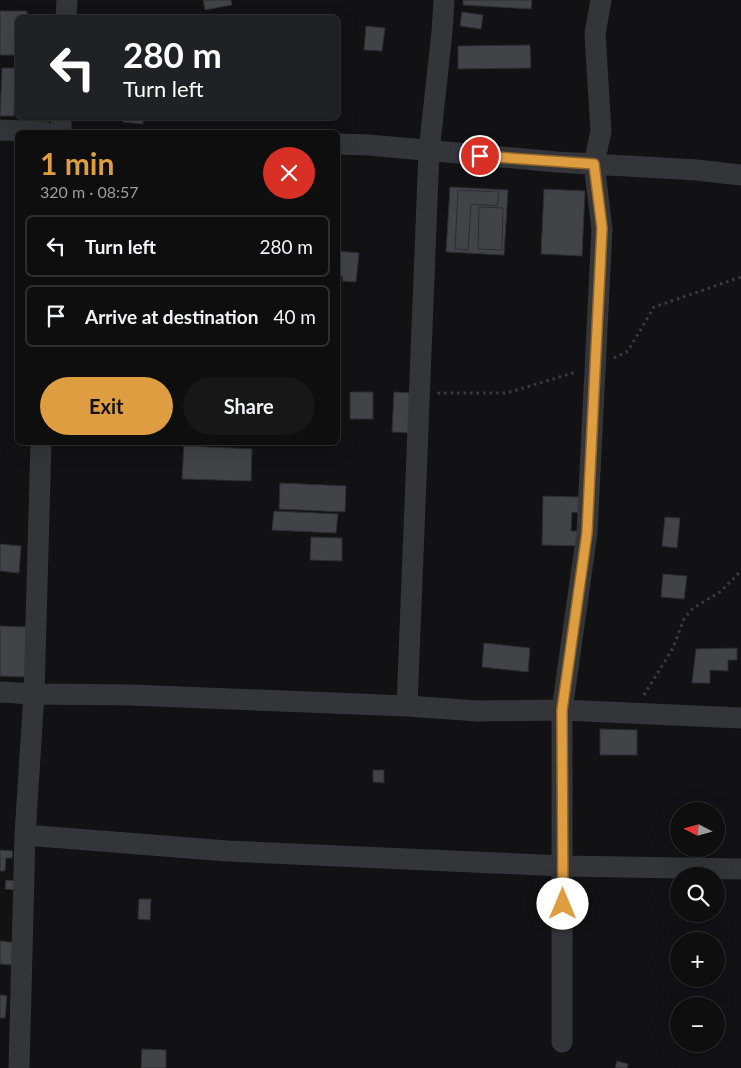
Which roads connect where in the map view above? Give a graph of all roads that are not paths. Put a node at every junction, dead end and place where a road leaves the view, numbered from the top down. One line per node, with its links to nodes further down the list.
1 (67, 0): 4 (street)
2 (444, 0): 6 (street)
3 (601, 0): 7 (street)
4 (66, 15)
5 (340, 144): 6 (street)
6 (428, 151): 7 (street); 12 (street)
7 (594, 164): 8 (street); 13 (street)
8 (741, 175)
9 (41, 445): 11 (street)
10 (0, 692): 11 (street)
11 (34, 694): 12 (street); 15 (street)
12 (407, 706): 13 (street)
13 (562, 710): 14 (street); 16 (street)
14 (741, 718)
15 (25, 835): 16 (street); 19 (street)
16 (563, 866): 17 (street); 18 (street)
17 (741, 870)
18 (562, 1042)
19 (19, 1068)

